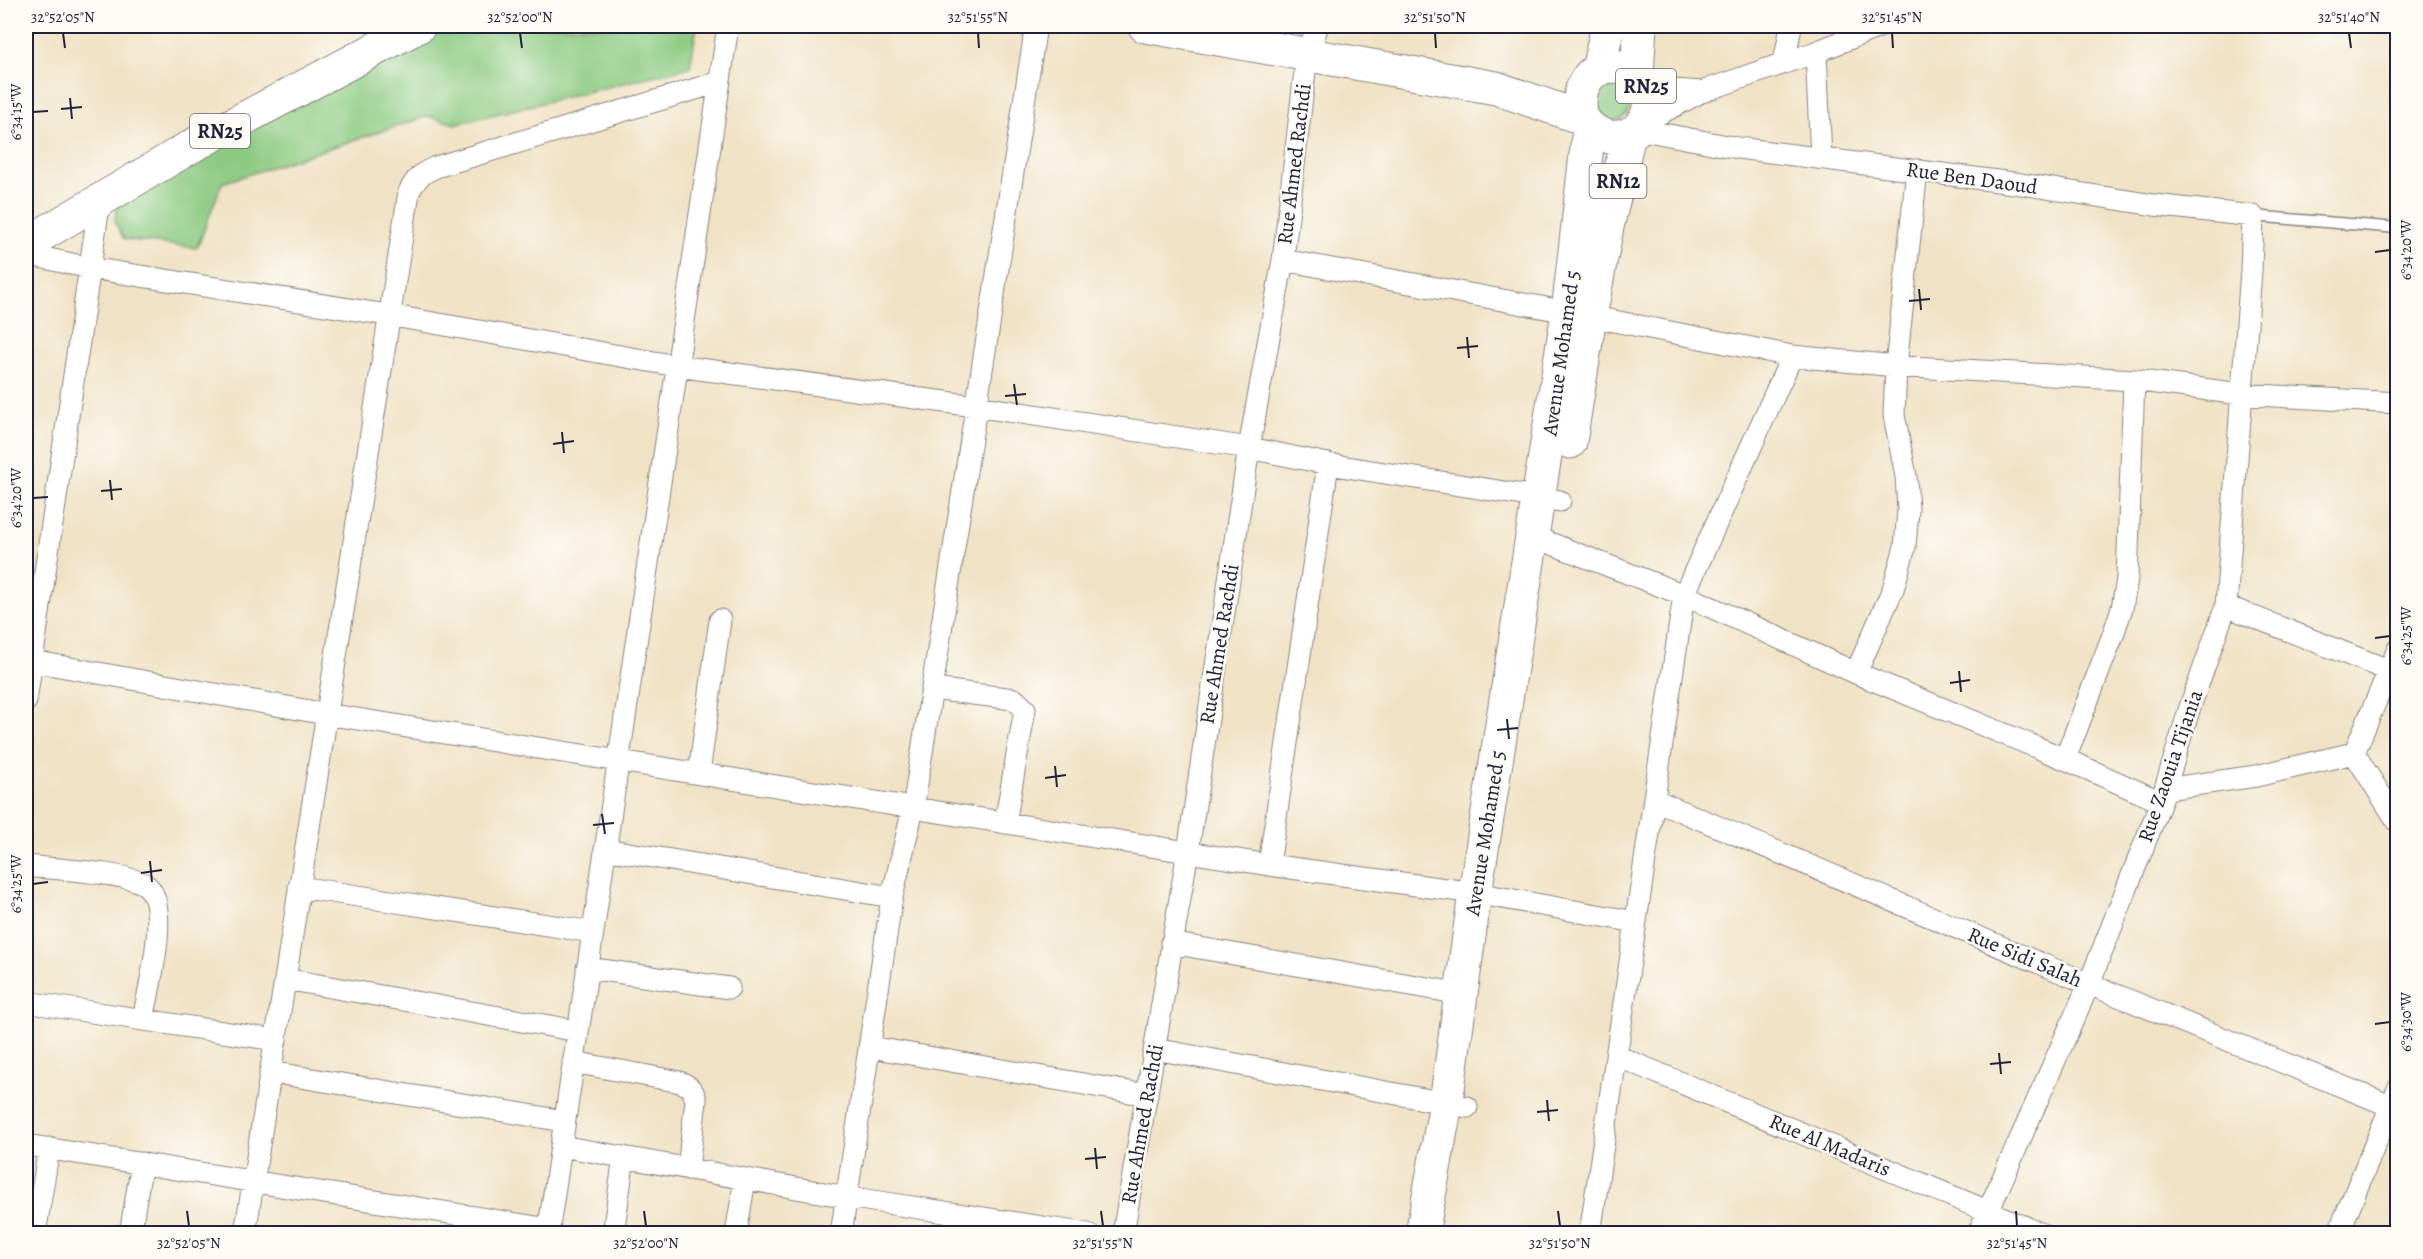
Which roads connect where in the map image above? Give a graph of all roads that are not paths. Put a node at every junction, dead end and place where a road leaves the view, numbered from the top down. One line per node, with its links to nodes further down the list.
1 (419, 26): 21 (main road, RN25)
2 (728, 26): 14 (street)
3 (1036, 26): 37 (street)
4 (1145, 26): 9 (main road, RN25)
5 (1608, 26): 12 (main road, RN25)
6 (1640, 26): 13 (main road, RN25)
7 (1791, 26): 11 (street)
8 (1881, 26): 10 (street)
9 (1312, 40): 15 (main road, RN25); 27 (street, Rue Ahmed Rachdi)
10 (1815, 52): 11 (street); 19 (street)
11 (1784, 63): 16 (street)
12 (1592, 75): 13 (main road, RN25); 15 (main road, RN25); 17 (main road, RN25)
13 (1642, 81): 16 (street); 18 (main road, RN25)
14 (719, 82): 30 (street); 32 (street)
15 (1496, 88): 17 (main road, RN25)
16 (1701, 93): 18 (street)
17 (1586, 123): 18 (main road, RN25); 23 (main road, RN12)
18 (1637, 129): 19 (street, Rue Ben Daoud); 23 (main road, RN12)
19 (1821, 158): 20 (street, Rue Ben Daoud)
20 (1917, 170): 22 (street, Rue Ben Daoud); 33 (street)
21 (100, 199): 25 (main road, RN25); 28 (street)
22 (2253, 216): 24 (lane); 35 (street, Rue Zaouia Tijania)
23 (1593, 223): 29 (main road, Avenue Mohamed 5 / RN12)
24 (2397, 228)
25 (26, 244)
26 (26, 254): 28 (street)
27 (1283, 260): 29 (street); 38 (street, Rue Ahmed Rachdi)
28 (90, 268): 30 (street); 46 (street)
29 (1579, 314): 31 (street); 40 (main road, Avenue Mohamed 5 / RN12)
30 (388, 315): 32 (street); 51 (street)
31 (1792, 356): 33 (street); 42 (street)
32 (677, 366): 37 (street); 54 (street)
33 (1896, 366): 34 (street); 48 (street)
34 (2134, 380): 35 (street); 53 (street)
35 (2240, 394): 36 (street); 43 (street, Rue Zaouia Tijania)
36 (2397, 403)
37 (975, 406): 38 (street); 49 (street)
38 (1249, 448): 39 (street); 62 (street, Rue Ahmed Rachdi)
39 (1329, 464): 40 (street); 63 (street)
40 (1550, 500): 41 (main road, Avenue Mohamed 5 / RN12)
41 (1544, 540): 42 (street); 66 (main road, Avenue Mohamed 5 / RN12)
42 (1684, 596): 48 (street); 57 (street)
43 (2226, 606): 47 (street); 56 (street, Rue Zaouia Tijania)
44 (720, 620): 55 (street)
45 (2397, 649): 47 (street)
46 (28, 661): 50 (street); 51 (street)
47 (2393, 672): 52 (street)
48 (1856, 673): 53 (street)
49 (932, 689): 58 (street); 60 (street)
50 (26, 701)
51 (326, 714): 54 (street); 65 (street)
52 (2354, 753): 56 (street); 59 (street)
53 (2065, 759): 56 (street)
54 (618, 760): 55 (street); 61 (street)
55 (699, 773): 58 (street)
56 (2163, 796): 73 (street, Rue Zaouia Tijania)
57 (1655, 800): 68 (street); 73 (street, Rue Sidi Salah)
58 (914, 809): 60 (street); 67 (street)
59 (2397, 822)
60 (1005, 823): 62 (street)
61 (605, 849): 67 (street); 69 (street)
62 (1188, 851): 63 (street); 70 (street, Rue Ahmed Rachdi)
63 (1269, 865): 66 (street)
64 (26, 866): 77 (street)
65 (299, 887): 69 (street); 72 (street)
66 (1486, 895): 68 (street); 75 (main road, Avenue Mohamed 5 / RN12); 87 (main road, Avenue Mohamed 5 / RN12)
67 (892, 897): 80 (street)
68 (1636, 922): 82 (street)
69 (593, 932): 71 (street)
70 (1170, 943): 75 (street); 81 (street, Rue Ahmed Rachdi)
71 (587, 968): 74 (street); 78 (street)
72 (285, 980): 78 (street); 79 (street)
73 (2088, 984): 86 (street, Rue Sidi Salah); 98 (street, Rue Zaouia Tijania)
74 (729, 988)
75 (1462, 994): 87 (main road, Avenue Mohamed 5 / RN12)
76 (26, 1002): 77 (street)
77 (143, 1020): 79 (street)
78 (578, 1031): 83 (street)
79 (276, 1040): 84 (street)
80 (870, 1047): 85 (street); 97 (street)
81 (1155, 1049): 85 (street, Rue Ahmed Rachdi); 87 (street)
82 (1617, 1056): 98 (street, Rue Al Madaris); 110 (street)
83 (573, 1062): 88 (street); 94 (street)
84 (270, 1072): 88 (street); 96 (street)
85 (1147, 1095): 107 (street, Rue Ahmed Rachdi)
86 (2395, 1101): 113 (street)
87 (1456, 1105): 108 (main road, Avenue Mohamed 5 / RN12); 109 (main road, Avenue Mohamed 5 / RN12)
88 (564, 1121): 90 (street)
89 (26, 1144): 91 (street)
90 (561, 1146): 92 (street); 99 (street)
91 (49, 1148): 93 (street); 100 (street)
92 (624, 1157): 94 (street); 103 (street)
93 (142, 1163): 96 (street); 101 (street)
94 (688, 1169): 95 (street)
95 (745, 1179): 97 (street); 104 (street)
96 (253, 1181): 99 (street); 102 (street)
97 (847, 1197): 105 (street); 106 (street)
98 (1987, 1211): 111 (street, Rue Zaouia Tijania); 112 (street, Rue Al Madaris)
99 (548, 1231)
100 (35, 1233)
101 (130, 1233)
102 (245, 1233)
103 (613, 1233)
104 (736, 1233)
105 (841, 1233)
106 (1088, 1233)
107 (1123, 1233)
108 (1422, 1233)
109 (1444, 1233)
110 (1590, 1233)
111 (1978, 1233)
112 (2042, 1233)
113 (2338, 1233)

